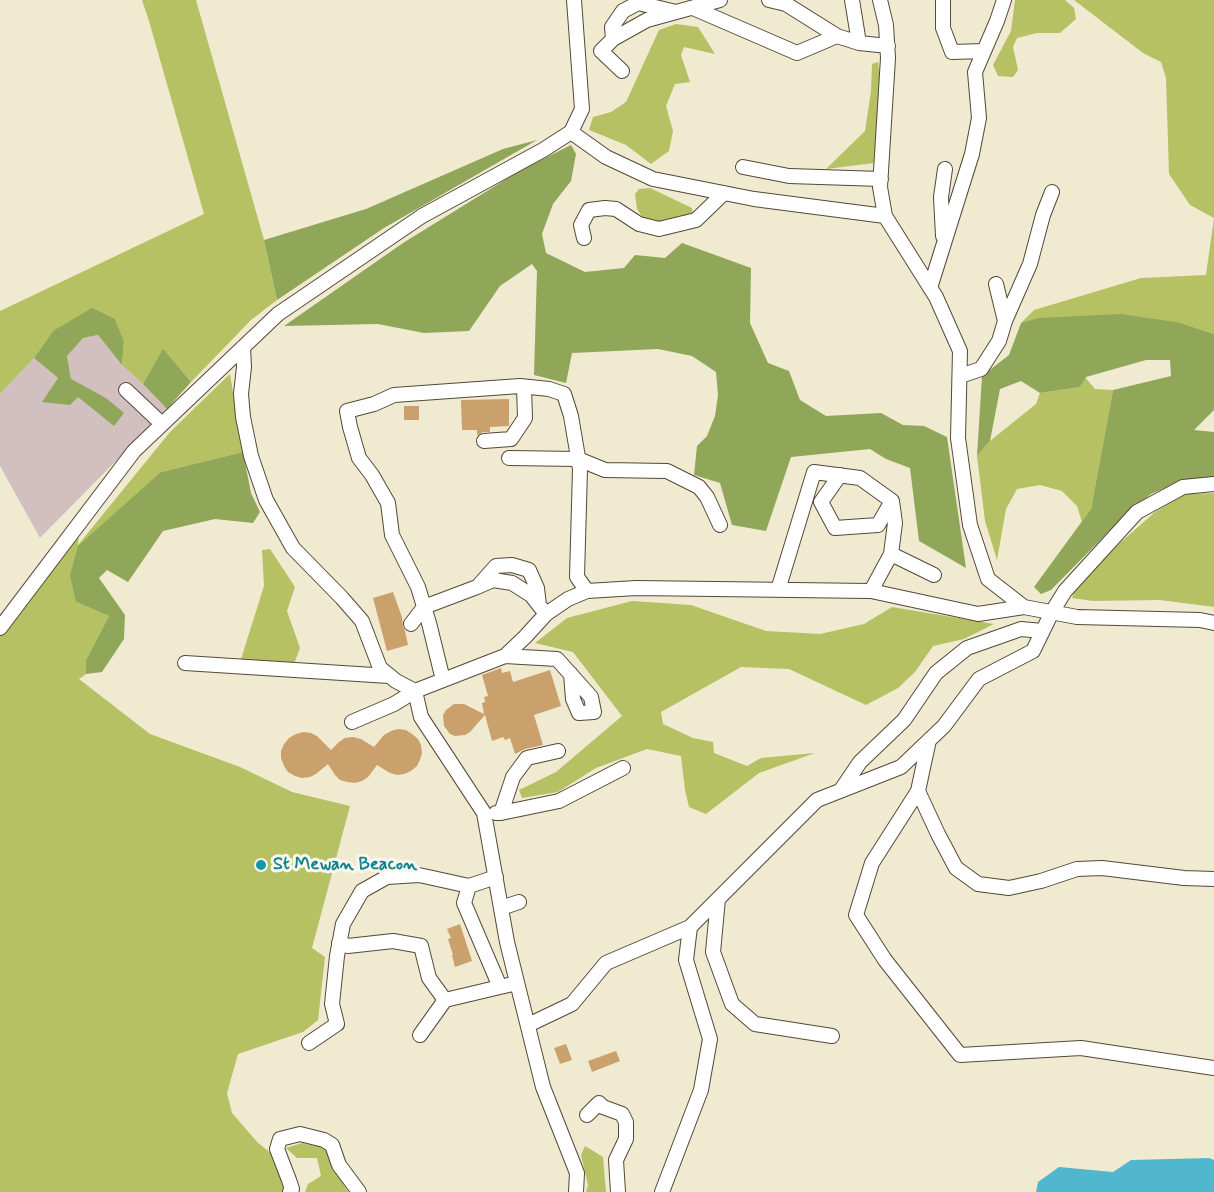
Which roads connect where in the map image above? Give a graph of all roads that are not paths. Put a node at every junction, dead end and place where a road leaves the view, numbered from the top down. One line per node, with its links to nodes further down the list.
1 (574, 0): 16 (street)
2 (720, 0): 8 (street)
3 (769, 0): 10 (street)
4 (852, 0): 12 (street)
5 (880, 0): 13 (street)
6 (943, 0): 14 (street)
7 (1004, 0): 14 (street)
8 (693, 8): 9 (street); 10 (street)
9 (676, 12): 11 (street); 11 (street)
10 (837, 36): 12 (street)
11 (614, 39): 15 (street)
12 (859, 43): 13 (street)
13 (888, 46): 19 (street)
14 (984, 51): 24 (street)
15 (622, 71)
16 (571, 132): 21 (street); 28 (street)
17 (743, 166): 19 (street)
18 (945, 169): 24 (street)
19 (881, 179): 22 (street)
20 (1052, 192): 27 (street)
21 (724, 193): 22 (street); 23 (street)
22 (885, 216): 26 (street)
23 (584, 238)
24 (944, 244): 26 (street)
25 (996, 284): 27 (street)
26 (930, 288): 29 (street)
27 (1005, 321): 29 (street)
28 (243, 347): 32 (street); 57 (street)
29 (960, 376): 47 (street)
30 (524, 387): 33 (street); 35 (street); 46 (street)
31 (126, 390): 32 (street)
32 (162, 424): 52 (street)
33 (484, 441)
34 (509, 458): 35 (street)
35 (578, 459): 39 (street); 44 (street)
36 (840, 475): 38 (street); 38 (street); 43 (street)
37 (1214, 484): 49 (street)
38 (892, 501): 40 (street)
39 (720, 525)
40 (891, 554): 41 (street); 45 (street)
41 (934, 575)
42 (477, 587): 46 (street); 48 (street); 48 (street)
43 (778, 590): 44 (street); 45 (street)
44 (586, 591): 48 (street)
45 (871, 591): 47 (street)
46 (424, 607): 51 (street); 58 (street)
47 (1024, 607): 49 (street)
48 (542, 610): 54 (street)
49 (1052, 612): 50 (street); 53 (street)
50 (1214, 623)
51 (411, 624)
52 (0, 628)
53 (1042, 632): 61 (street); 64 (street)
54 (505, 656): 56 (street); 58 (street)
55 (185, 663): 57 (street)
56 (571, 674)
57 (389, 676): 59 (street)
58 (443, 680): 59 (street)
59 (415, 692): 60 (street); 66 (street)
60 (352, 722)
61 (929, 741): 64 (street); 65 (street)
62 (558, 751): 67 (street)
63 (623, 768): 67 (street)
64 (841, 790): 71 (street)
65 (918, 791): 69 (street); 83 (street)
66 (484, 813): 67 (street); 68 (street)
67 (501, 813)
68 (496, 877): 70 (street); 73 (street)
69 (1214, 879)
70 (470, 886): 75 (street); 77 (street)
71 (718, 899): 74 (street); 81 (street)
72 (519, 902): 73 (street)
73 (501, 908): 76 (street)
74 (690, 927): 79 (street); 89 (street)
75 (339, 944): 78 (street); 82 (street)
76 (517, 984): 77 (street); 79 (street)
77 (500, 987): 78 (street)
78 (445, 1000): 80 (street)
79 (528, 1025): 87 (street)
80 (420, 1035)
81 (832, 1036)
82 (309, 1043)
83 (1214, 1068)
84 (587, 1115): 88 (street)
85 (290, 1192): 86 (street)
86 (359, 1192)
87 (576, 1192)
88 (618, 1192)
89 (662, 1192)

